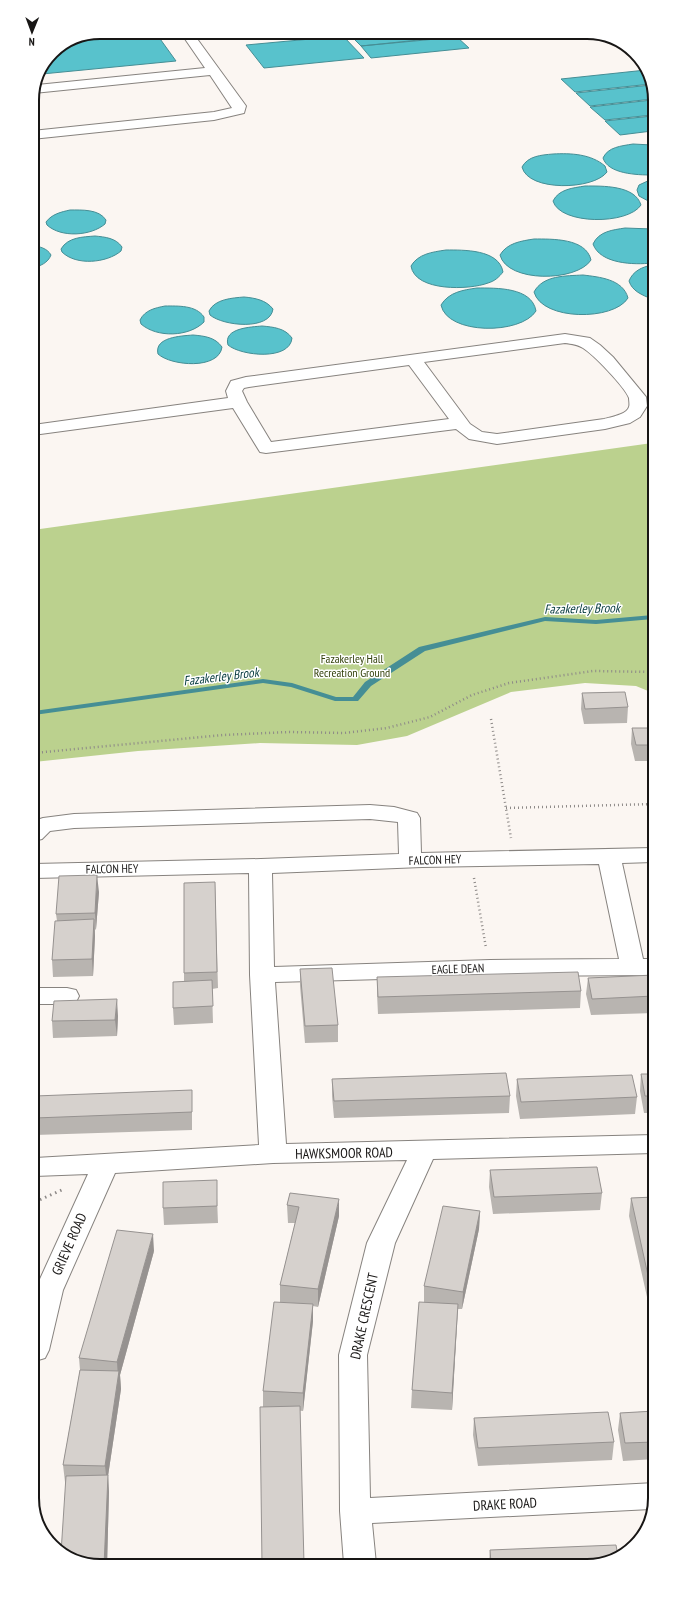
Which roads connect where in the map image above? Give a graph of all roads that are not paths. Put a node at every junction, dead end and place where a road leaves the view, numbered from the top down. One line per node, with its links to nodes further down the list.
1 (191, 39): 2 (street)
2 (214, 71): 3 (street); 4 (street)
3 (40, 88)
4 (39, 134)
5 (413, 359): 6 (street); 7 (street); 7 (street)
6 (238, 402): 7 (street); 8 (street)
7 (460, 423)
8 (39, 429)
9 (39, 829): 12 (street)
10 (648, 855): 11 (street, FALCON HEY)
11 (609, 857): 12 (street, FALCON HEY); 15 (street)
12 (410, 860): 13 (street, FALCON HEY)
13 (261, 866): 14 (street, FALCON HEY); 16 (street)
14 (39, 871)
15 (643, 967): 16 (street, EAGLE DEAN)
16 (262, 975): 21 (street)
17 (39, 996): 18 (street)
18 (67, 996)
19 (648, 1144): 20 (street, HAWKSMOOR ROAD)
20 (424, 1151): 21 (street, HAWKSMOOR ROAD); 26 (street, DRAKE CRESCENT)
21 (273, 1154): 22 (street, HAWKSMOOR ROAD)
22 (106, 1164): 23 (street, HAWKSMOOR ROAD); 24 (street, GRIEVE ROAD)
23 (39, 1167)
24 (39, 1331)
25 (648, 1496): 26 (street, DRAKE ROAD)
26 (354, 1512): 27 (street, DRAKE CRESCENT)
27 (359, 1559)

